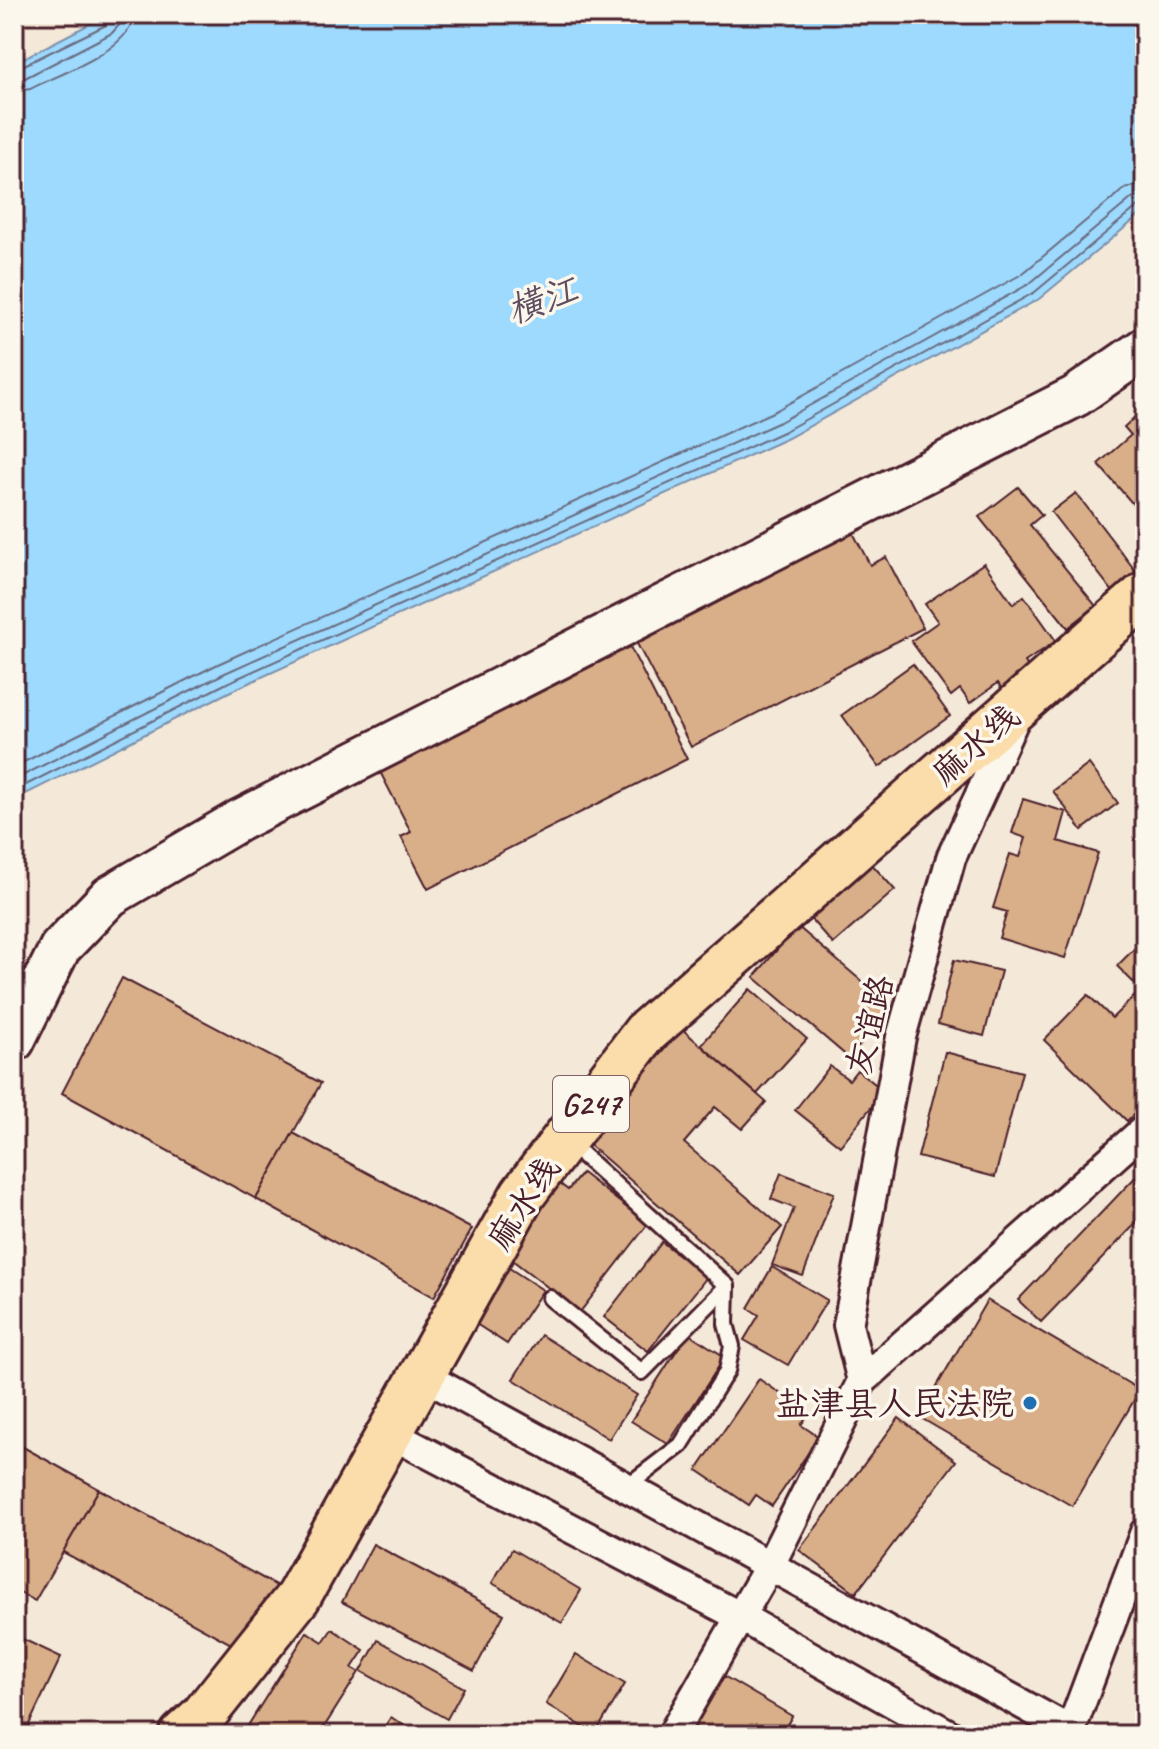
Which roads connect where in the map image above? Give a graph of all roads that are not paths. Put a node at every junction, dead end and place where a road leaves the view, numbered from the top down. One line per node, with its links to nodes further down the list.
1 (1145, 348): 4 (street)
2 (1145, 594): 3 (highway, 麻水线 / G247)
3 (1023, 701): 6 (highway, 麻水线 / G247); 10 (street, 友谊路)
4 (14, 1041)
5 (1145, 1129): 10 (street)
6 (565, 1139): 7 (lane); 9 (highway, 麻水线 / G247)
7 (727, 1286): 8 (lane); 12 (lane)
8 (550, 1298)
9 (422, 1375): 11 (highway, 麻水线 / G247); 12 (street)
10 (862, 1381): 14 (street)
11 (389, 1433): 15 (street); 17 (highway, 麻水线 / G247)
12 (626, 1487): 14 (street)
13 (1145, 1532): 16 (street)
14 (770, 1565): 15 (street); 16 (street)
15 (739, 1616): 18 (street); 19 (street)
16 (1070, 1733)
17 (182, 1735)
18 (672, 1735)
19 (950, 1735)

